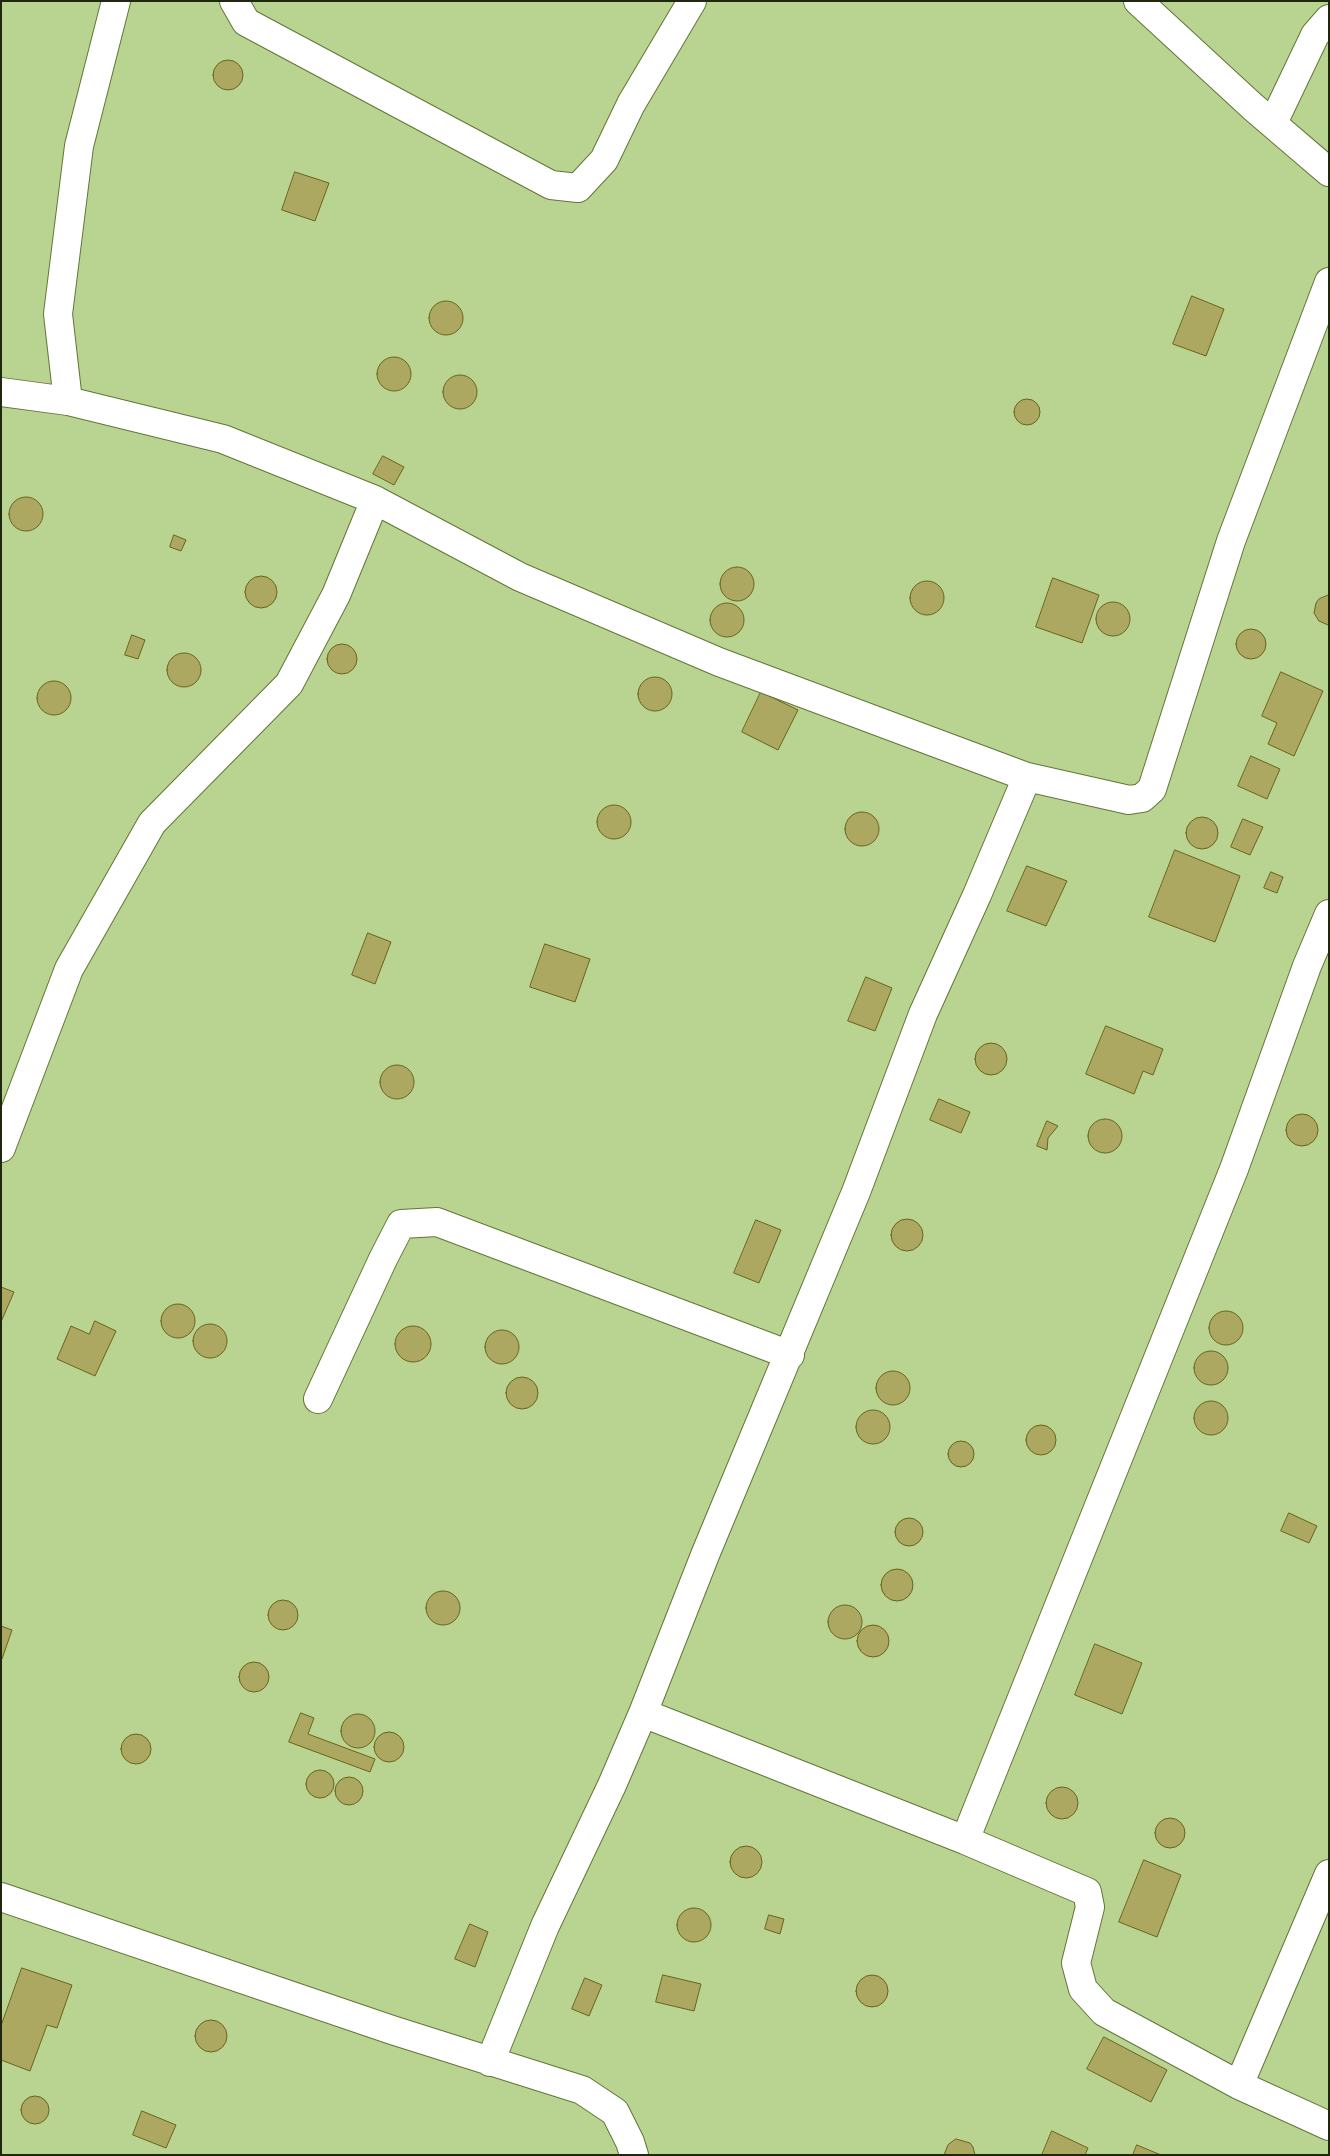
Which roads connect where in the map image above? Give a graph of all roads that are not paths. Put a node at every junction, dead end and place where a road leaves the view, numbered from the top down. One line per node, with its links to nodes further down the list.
1 (116, 1): 10 (street)
2 (234, 1): 3 (street)
3 (692, 1)
4 (1138, 1): 6 (street)
5 (1329, 19): 6 (street)
6 (1273, 123): 7 (street)
7 (1329, 172)
8 (1329, 282): 12 (street)
9 (1, 392): 10 (street)
10 (68, 401): 11 (street)
11 (375, 500): 12 (street); 14 (street)
12 (1028, 777): 15 (street)
13 (1329, 914): 18 (street)
14 (1, 1148)
15 (790, 1355): 16 (street); 17 (street)
16 (318, 1399)
17 (643, 1713): 18 (street); 21 (street)
18 (965, 1840): 22 (street)
19 (1329, 1874): 22 (street)
20 (1, 1897): 21 (street)
21 (490, 2062): 24 (street)
22 (1239, 2085): 23 (street)
23 (1329, 2126)
24 (634, 2155)

